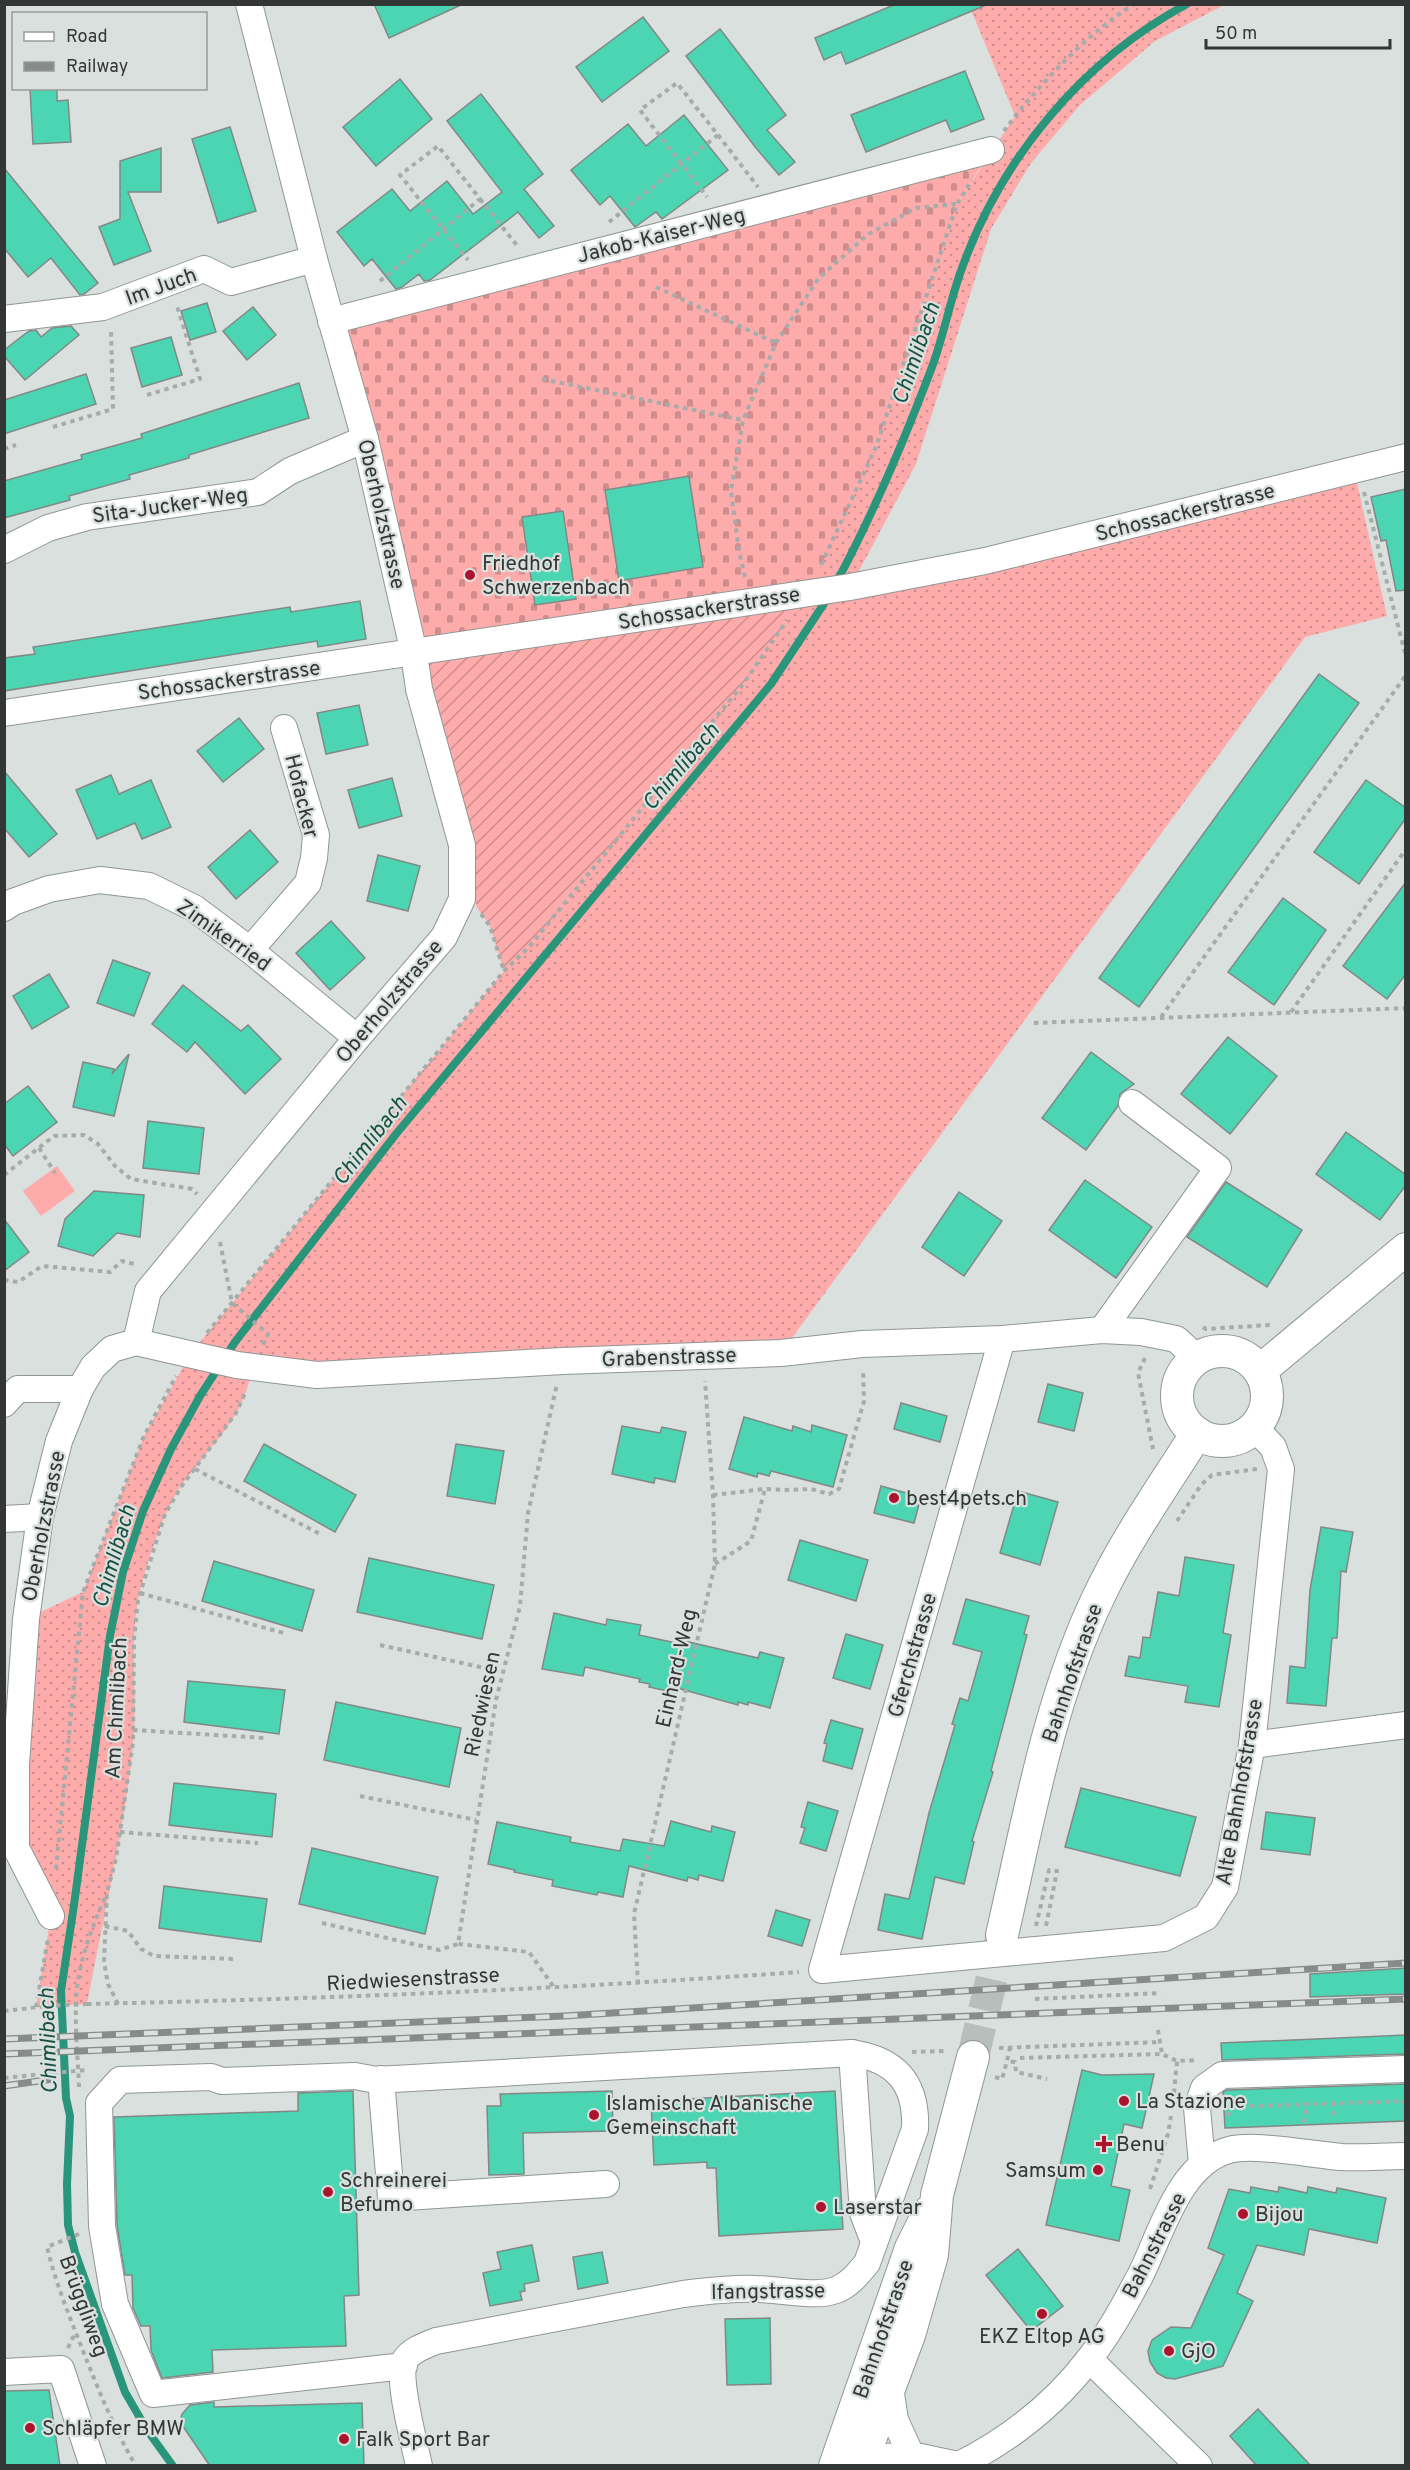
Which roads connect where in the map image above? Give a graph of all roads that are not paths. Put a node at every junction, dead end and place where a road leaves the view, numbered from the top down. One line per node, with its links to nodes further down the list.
1 (249, 4): 3 (street, Oberholzstrasse)
2 (991, 150): 5 (street, Jakob-Kaiser-Weg)
3 (314, 259): 4 (street, Im Juch); 5 (street, Oberholzstrasse)
4 (4, 319)
5 (331, 321): 6 (street, Oberholzstrasse)
6 (364, 439): 8 (street, Sita-Jucker-Weg); 9 (street, Oberholzstrasse)
7 (1406, 457): 9 (street, Schossackerstrasse)
8 (4, 550)
9 (414, 653): 10 (street, Schossackerstrasse); 14 (street, Oberholzstrasse)
10 (4, 713)
11 (284, 728): 13 (street, Hofacker)
12 (4, 908): 13 (street, Zimikerried)
13 (250, 950): 14 (street, Zimikerried)
14 (357, 1038): 19 (street, Oberholzstrasse)
15 (1132, 1103): 17 (street)
16 (1406, 1249): 21 (main road)
17 (1102, 1330): 18 (street, Grabenstrasse); 20 (street, Grabenstrasse)
18 (1002, 1339): 19 (street, Grabenstrasse); 32 (street, Gferchstrasse)
19 (136, 1341): 22 (street, Oberholzstrasse)
20 (1197, 1358): 21 (main road); 25 (main road)
21 (1261, 1371): 24 (main road)
22 (80, 1389): 23 (street); 26 (street, Oberholzstrasse)
23 (4, 1404)
24 (1255, 1428): 25 (main road); 29 (street, Alte Bahnhofstrasse)
25 (1197, 1433): 31 (main road, Bahnhofstrasse)
26 (40, 1517): 27 (street); 30 (street, Oberholzstrasse)
27 (4, 1519)
28 (1406, 1725): 29 (street)
29 (1252, 1745): 32 (street, Alte Bahnhofstrasse)
30 (51, 1916)
31 (1002, 1935)
32 (822, 1970)
33 (980, 2053): 40 (main road, Bahnhofstrasse)
34 (852, 2054): 35 (street, Ifangstrasse); 41 (street); 41 (street, Ifangstrasse)
35 (378, 2080): 39 (street); 43 (street, Ifangstrasse)
36 (1405, 2081): 38 (street)
37 (1406, 2156): 38 (street, Bahnstrasse)
38 (1202, 2164): 42 (street, Bahnstrasse)
39 (606, 2184)
40 (937, 2195): 45 (main road, Bahnhofstrasse); 47 (main road, Bahnhofstrasse)
41 (874, 2242): 43 (street, Ifangstrasse)
42 (1089, 2359): 50 (street, Bahnstrasse); 51 (street)
43 (404, 2366): 49 (street)
44 (4, 2372): 48 (street)
45 (890, 2387): 46 (street); 47 (main road, Bahnhofstrasse)
46 (911, 2455): 47 (street, Bahnstrasse); 50 (street, Bahnstrasse)
47 (853, 2464)
48 (93, 2466)
49 (419, 2466)
50 (958, 2466)
51 (1199, 2466)

